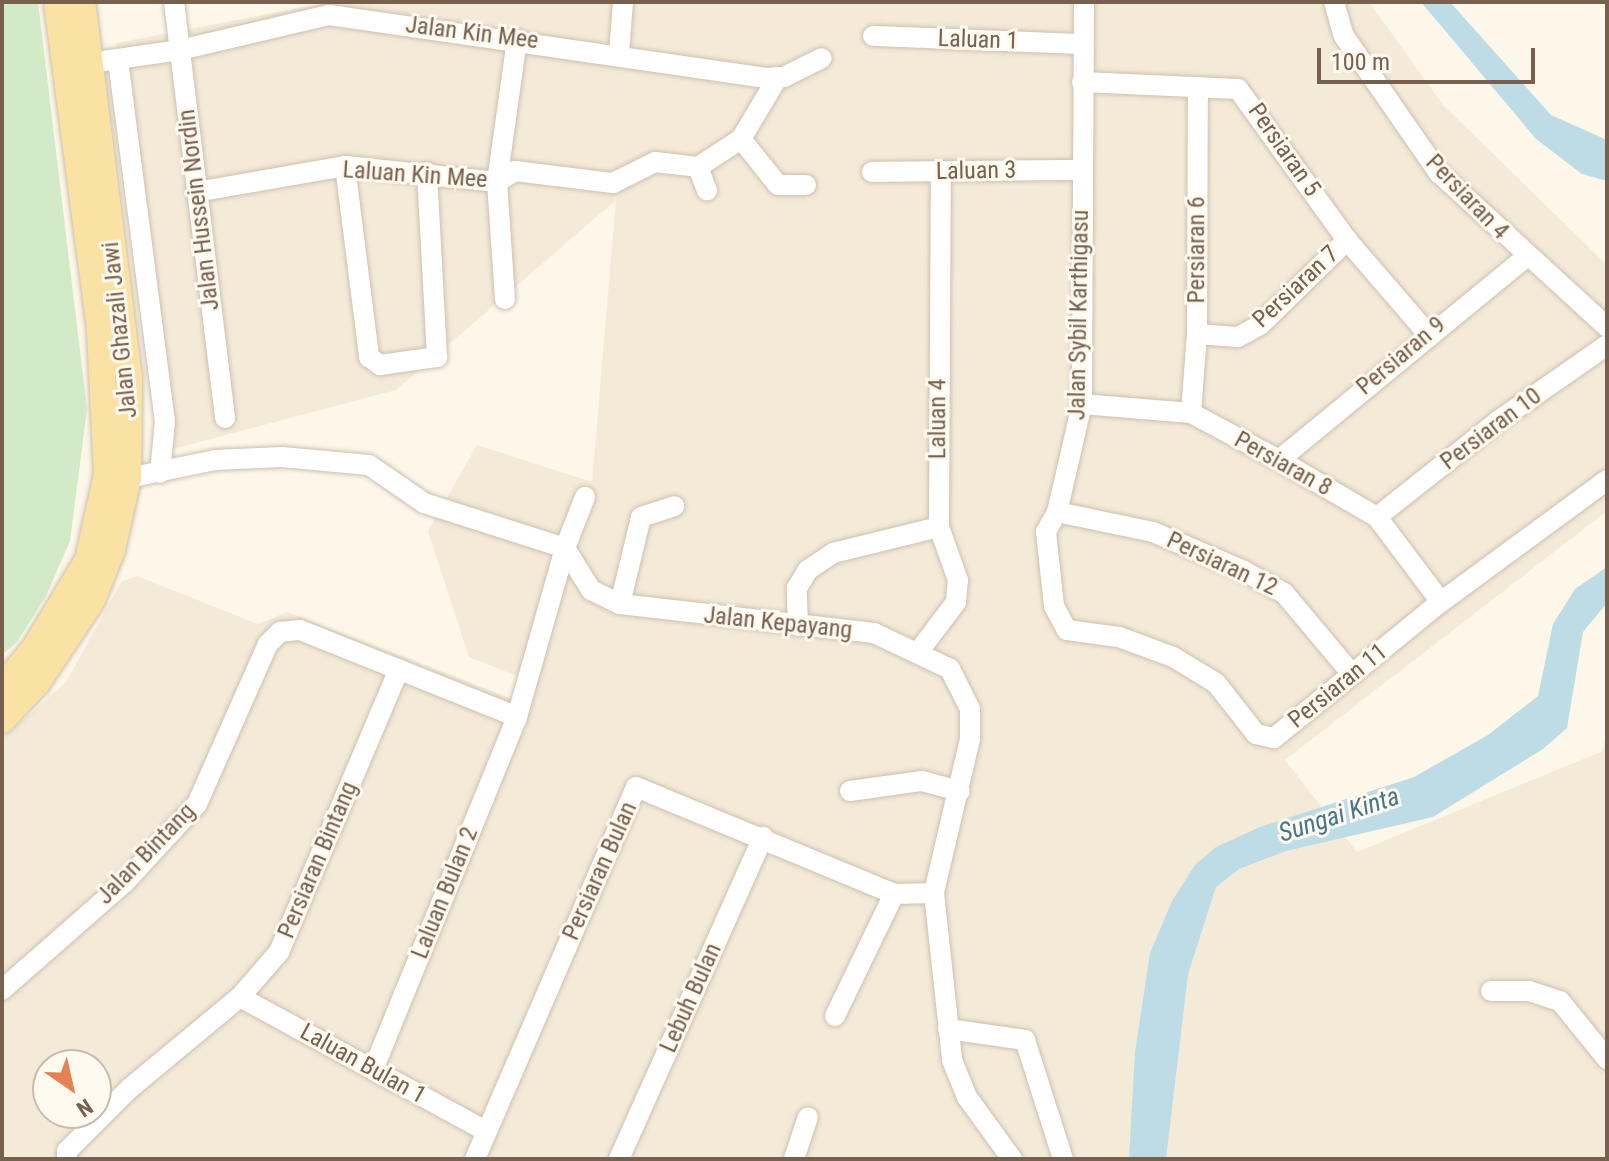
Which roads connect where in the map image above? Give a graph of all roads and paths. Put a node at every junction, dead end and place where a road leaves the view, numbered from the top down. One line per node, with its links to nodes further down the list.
1 (59, 2): 15 (main road); 19 (main road, Jalan Ghazali Jawi)
2 (82, 2): 15 (main road, Jalan Ghazali Jawi)
3 (174, 2): 11 (street, Jalan Hussein Nordin)
4 (623, 2): 12 (street)
5 (1084, 2): 10 (street, Jalan Sybil Karthigasu)
6 (1334, 2): 32 (street, Persiaran 4)
7 (290, 12): 9 (street, Jalan Kin Mee); 11 (street, Jalan Kin Mee)
8 (873, 36): 10 (street, Laluan 1)
9 (517, 39): 12 (street, Jalan Kin Mee); 27 (street)
10 (1083, 44): 17 (street, Jalan Sybil Karthigasu)
11 (180, 50): 14 (street, Jalan Kin Mee); 30 (street, Jalan Hussein Nordin)
12 (619, 53): 16 (street, Jalan Kin Mee)
13 (822, 58): 16 (street)
14 (118, 60): 15 (street, Jalan Kin Mee); 42 (street, Jalan Ghazali Jawi)
15 (90, 63): 19 (main road); 43 (main road, Jalan Ghazali Jawi)
16 (778, 77): 20 (street)
17 (1082, 82): 18 (street, Persiaran 5); 23 (street, Jalan Sybil Karthigasu)
18 (1198, 87): 31 (street, Persiaran 5); 36 (street, Persiaran 6)
19 (75, 123): 51 (main road, Jalan Ghazali Jawi)
20 (741, 139): 22 (street); 28 (street)
21 (345, 166): 25 (street, Laluan Kin Mee); 25 (street); 30 (street, Laluan Kin Mee)
22 (698, 167): 27 (street, Laluan Kin Mee); 29 (street)
23 (1080, 170): 24 (street, Laluan 3); 38 (street, Jalan Sybil Karthigasu)
24 (941, 171): 26 (street, Laluan 3); 49 (street, Laluan 4)
25 (427, 172): 27 (street, Laluan Kin Mee)
26 (872, 172)
27 (497, 182): 33 (street)
28 (806, 185)
29 (707, 190)
30 (196, 192): 40 (street, Jalan Hussein Nordin)
31 (1347, 240): 35 (street, Persiaran 5); 36 (street, Persiaran 7)
32 (1526, 257): 34 (street, Persiaran 4); 35 (street, Persiaran 9)
33 (505, 299)
34 (1607, 327)
35 (1427, 333): 41 (street, Persiaran 9)
36 (1197, 334): 39 (street, Persiaran 6)
37 (1607, 345): 48 (street, Persiaran 10)
38 (1082, 404): 39 (street, Persiaran 8); 47 (street, Jalan Sybil Karthigasu)
39 (1191, 413): 41 (street, Persiaran 8)
40 (225, 418)
41 (1279, 460): 48 (street, Persiaran 8)
42 (160, 473): 43 (street); 50 (street)
43 (128, 478): 51 (main road); 61 (main road, Jalan Ghazali Jawi)
44 (1607, 480): 52 (street, Persiaran 11)
45 (585, 497): 50 (street, Laluan Bulan 2)
46 (674, 506): 53 (street)
47 (1057, 512): 54 (street, Jalan Sybil Karthigasu); 58 (street, Persiaran 12)
48 (1377, 517): 52 (street, Persiaran 8)
49 (939, 527): 55 (street); 56 (street, Laluan 4)
50 (565, 548): 53 (street, Jalan Kepayang); 60 (street, Laluan Bulan 2)
51 (88, 560): 59 (main road, Jalan Ghazali Jawi)
52 (1441, 602): 58 (street, Persiaran 11)
53 (620, 604): 55 (street, Jalan Kepayang)
54 (1058, 621): 58 (street, Persiaran 11)
55 (798, 626): 56 (street, Jalan Kepayang)
56 (919, 651): 63 (street, Jalan Kepayang)
57 (399, 669): 60 (street); 67 (street, Jalan Bintang); 69 (street, Persiaran Bintang)
58 (1352, 674)
59 (2, 688)
60 (517, 717): 73 (street, Laluan Bulan 2)
61 (2, 720)
62 (850, 791): 63 (street)
63 (960, 791): 65 (street, Jalan Kepayang)
64 (763, 837): 66 (street, Persiaran Bulan); 75 (street, Persiaran Bulan); 78 (street, Lebuh Bulan)
65 (934, 893): 66 (street, Persiaran Bulan); 71 (street, Jalan Kepayang)
66 (894, 894): 70 (street)
67 (2, 990)
68 (1491, 991): 72 (street)
69 (240, 997): 73 (street, Laluan Bulan 1); 76 (street, Persiaran Bintang)
70 (835, 1016)
71 (948, 1029): 80 (street, Jalan Kepayang); 81 (street)
72 (1607, 1059)
73 (373, 1070): 75 (street, Laluan Bulan 1)
74 (808, 1117): 79 (street)
75 (486, 1131): 77 (street, Persiaran Bulan)
76 (67, 1159)
77 (475, 1159)
78 (619, 1159)
79 (794, 1159)
80 (1012, 1159)
81 (1063, 1159)

